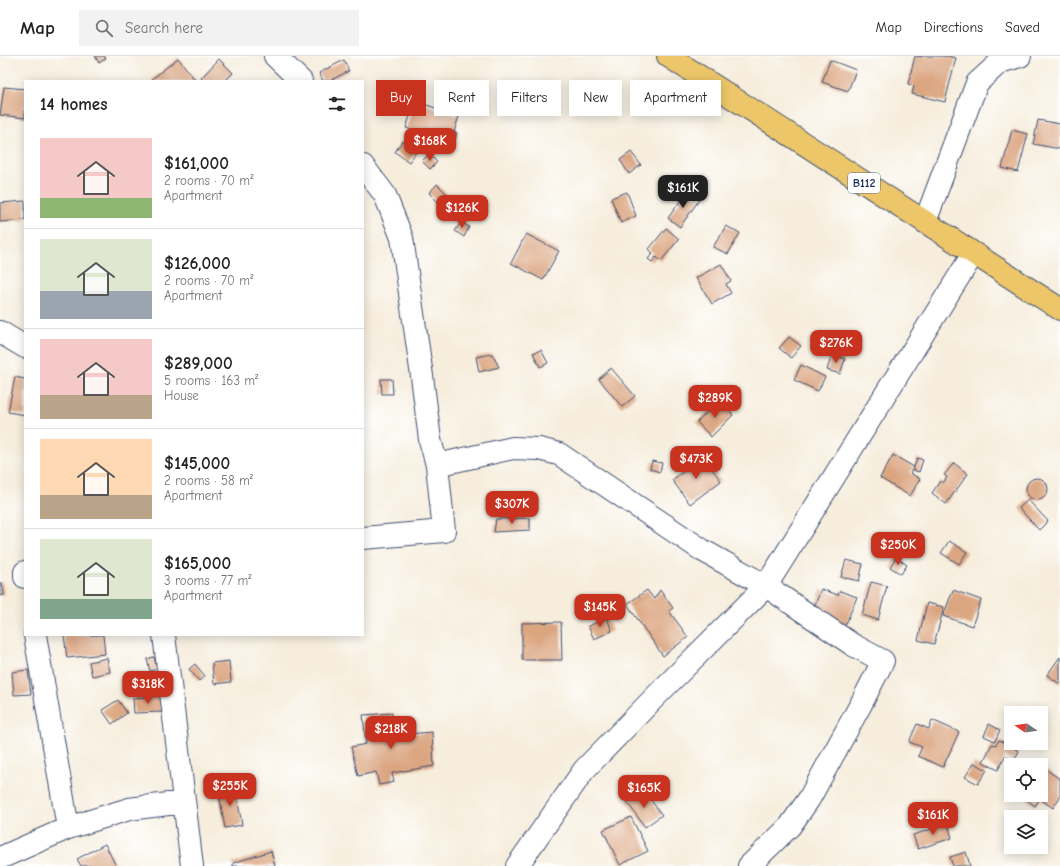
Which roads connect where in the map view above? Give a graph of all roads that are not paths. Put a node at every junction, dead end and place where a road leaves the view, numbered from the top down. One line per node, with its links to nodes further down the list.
1 (275, 56): 4 (street)
2 (668, 56): 6 (main road, B112)
3 (1020, 56): 6 (street)
4 (300, 80)
5 (364, 167): 11 (street)
6 (925, 222): 7 (main road, B112)
7 (973, 254): 8 (main road, B112); 13 (street)
8 (1060, 309)
9 (0, 332): 10 (street)
10 (24, 346)
11 (437, 465): 12 (street); 13 (street)
12 (364, 538)
13 (766, 586): 20 (street); 21 (street)
14 (35, 636): 17 (street)
15 (164, 636): 16 (street)
16 (184, 802): 17 (street); 19 (street)
17 (68, 828): 18 (street)
18 (0, 858)
19 (192, 866)
20 (517, 866)
21 (749, 866)

